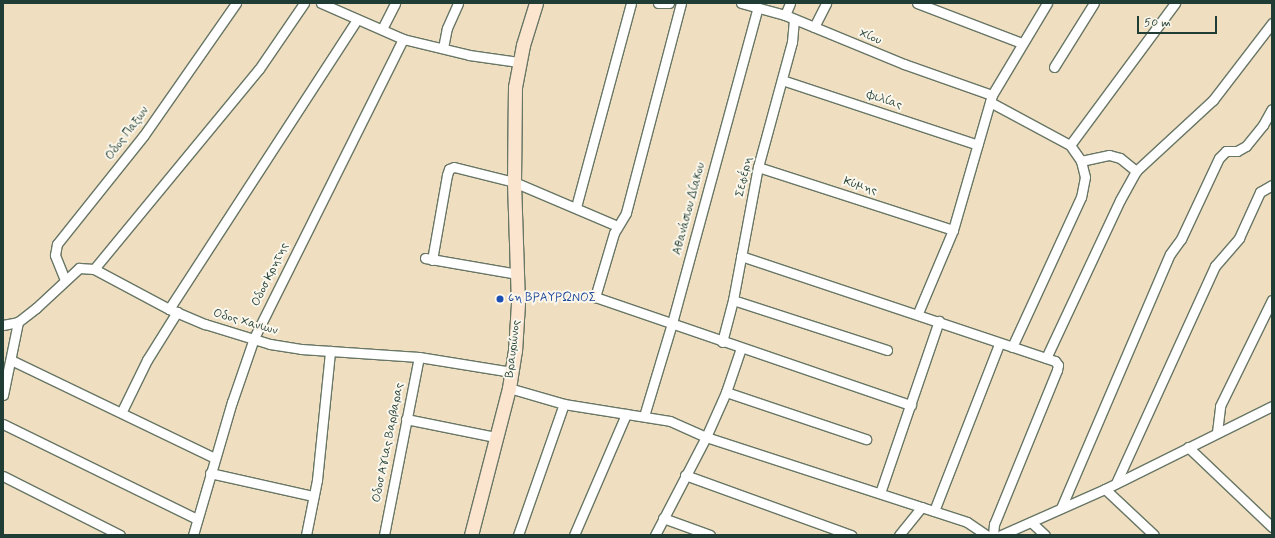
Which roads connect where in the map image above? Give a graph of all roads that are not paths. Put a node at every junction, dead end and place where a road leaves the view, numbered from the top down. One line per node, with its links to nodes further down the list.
1 (236, 3): 47 (street, Οδος Παξων)
2 (304, 3): 45 (street)
3 (321, 3): 22 (street)
4 (395, 3): 25 (street)
5 (458, 3): 28 (street)
6 (536, 3): 29 (main road, Βραυρώνος)
7 (631, 3): 41 (street)
8 (658, 3): 9 (street)
9 (666, 3): 10 (street)
10 (669, 3)
11 (681, 3): 42 (street)
12 (741, 3): 19 (street, Χίου)
13 (790, 3): 20 (street)
14 (826, 3): 24 (street)
15 (916, 3): 27 (street)
16 (1047, 3): 27 (street)
17 (1094, 3): 30 (street)
18 (1175, 3): 34 (street)
19 (758, 8): 20 (street, Χίου); 54 (street, Αθανάσιου Δίακου)
20 (785, 15): 21 (street, Χίου)
21 (794, 19): 24 (street, Χίου); 31 (street, Σεφέρη)
22 (356, 21): 25 (street); 50 (street)
23 (1272, 23): 38 (street)
24 (814, 27): 32 (street, Χίου)
25 (382, 29): 26 (street)
26 (403, 39): 28 (street); 56 (street, Οδοσ Κρητης)
27 (1022, 43): 32 (street)
28 (442, 48): 29 (street)
29 (518, 62): 39 (main road, Βραυρώνος)
30 (1054, 67)
31 (782, 80): 35 (street, Φιλίας); 37 (street, Σεφέρη)
32 (991, 99): 34 (street, Χίου); 35 (street)
33 (1272, 109): 92 (street)
34 (1070, 145): 36 (street)
35 (978, 146): 43 (street)
36 (1081, 161): 38 (street); 59 (street)
37 (758, 168): 43 (street, Κύμης); 44 (street, Σεφέρη)
38 (1136, 171): 64 (street)
39 (514, 182): 41 (street); 46 (main road, Βραυρώνος); 46 (street)
40 (1272, 185): 87 (street)
41 (576, 207): 42 (street)
42 (618, 226): 54 (street)
43 (953, 230): 51 (street)
44 (741, 256): 48 (street, Σεφέρη); 51 (street)
45 (94, 268): 47 (street); 50 (street, Οδος Χανιων)
46 (518, 274): 66 (main road, Βραυρώνος)
47 (65, 280): 52 (street)
48 (733, 300): 57 (street, Σεφέρη); 61 (street)
49 (1272, 300): 78 (street)
50 (173, 311): 56 (street, Οδος Χανιων); 73 (street)
51 (918, 313): 53 (street)
52 (18, 322): 55 (street); 65 (street)
53 (939, 322): 58 (street); 71 (street)
54 (672, 323): 57 (street); 75 (street, Αθανάσιου Δίακου)
55 (3, 325)
56 (254, 338): 62 (street, Οδος Χανιων); 83 (street, Οδοσ Κρητης)
57 (722, 342): 60 (street)
58 (999, 344): 59 (street); 93 (street)
59 (1012, 347): 64 (street)
60 (741, 348): 68 (street); 71 (street)
61 (887, 350)
62 (330, 351): 63 (street, Οδος Χανιων); 90 (street)
63 (419, 357): 66 (street, Οδος Χανιων); 76 (street, Οδοσ Αγιας Βαρβαρας)
64 (1046, 358): 110 (street)
65 (11, 360): 69 (street); 73 (street)
66 (512, 372): 67 (main road, Βραυρώνος)
67 (509, 388): 70 (street); 79 (main road, Βραυρώνος)
68 (726, 392): 80 (street); 81 (street)
69 (3, 395)
70 (564, 404): 74 (street); 103 (street)
71 (911, 405): 89 (street)
72 (1272, 406): 78 (street)
73 (122, 411): 83 (street)
74 (626, 414): 75 (street); 104 (street)
75 (644, 416): 80 (street)
76 (406, 419): 79 (street); 101 (street, Οδοσ Αγιας Βαρβαρας)
77 (3, 424): 95 (street)
78 (1216, 432): 82 (street)
79 (495, 437): 102 (main road, Βραυρώνος)
80 (706, 437): 85 (street); 89 (street)
81 (866, 439)
82 (1188, 447): 87 (street); 97 (street)
83 (215, 458): 84 (street, Οδοσ Κρητης)
84 (210, 473): 90 (street); 95 (street, Οδοσ Κρητης)
85 (685, 475): 94 (street); 107 (street)
86 (3, 476): 98 (street)
87 (1116, 483): 88 (street)
88 (1105, 489): 92 (street); 113 (street)
89 (880, 493): 91 (street)
90 (313, 496): 100 (street)
91 (922, 507): 93 (street); 108 (street)
92 (1061, 508): 96 (street)
93 (934, 511): 109 (street)
94 (663, 518): 105 (street); 106 (street)
95 (198, 519): 99 (street, Οδοσ Κρητης)
96 (1031, 522): 111 (street); 112 (street)
97 (1272, 527)
98 (120, 535)
99 (193, 535)
100 (306, 535)
101 (384, 535)
102 (472, 535)
103 (518, 535)
104 (574, 535)
105 (655, 535)
106 (710, 535)
107 (851, 535)
108 (898, 535)
109 (986, 535)
110 (993, 535)
111 (1001, 535)
112 (1045, 535)
113 (1154, 535)

